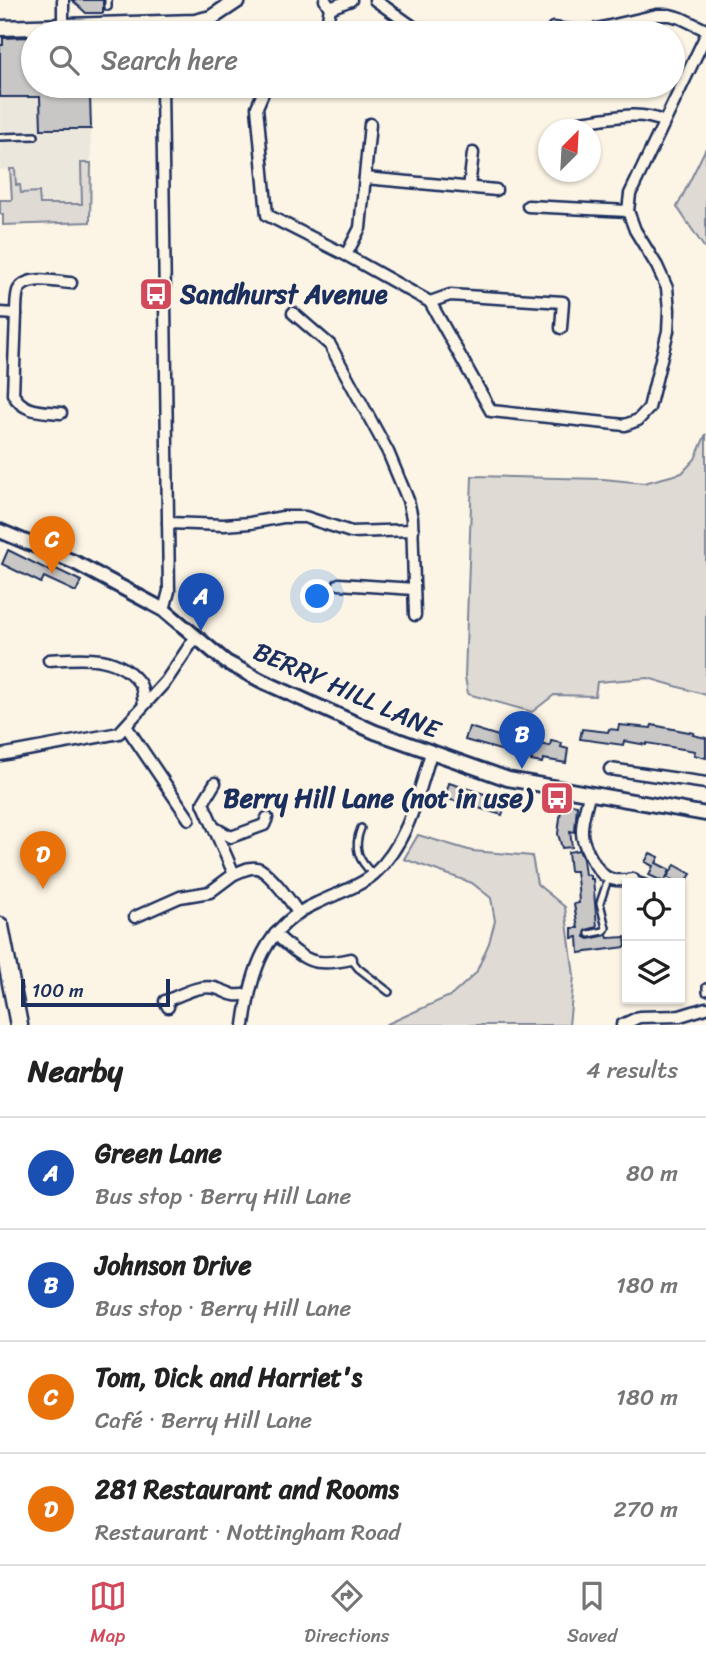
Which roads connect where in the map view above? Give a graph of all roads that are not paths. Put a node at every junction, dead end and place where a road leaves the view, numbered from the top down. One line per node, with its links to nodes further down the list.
1 (63, 0): 6 (street)
2 (238, 0): 7 (main road)
3 (351, 0): 5 (street)
4 (375, 0): 8 (street)
5 (327, 4)
6 (64, 21)
7 (197, 21)
8 (405, 21)
9 (631, 21): 12 (street)
10 (0, 28): 11 (main road)
11 (21, 28)
12 (706, 33): 13 (street)
13 (685, 78)
14 (162, 98): 36 (street)
15 (261, 98): 28 (street)
16 (675, 98): 18 (street)
17 (601, 119): 18 (street)
18 (664, 122): 27 (street)
19 (370, 124): 23 (street)
20 (0, 136): 21 (lane)
21 (35, 136)
22 (472, 153): 24 (street)
23 (365, 178): 24 (street); 28 (street)
24 (469, 188): 25 (street)
25 (496, 190)
26 (528, 206): 27 (street)
27 (628, 211): 30 (street)
28 (346, 255): 30 (street)
29 (71, 283): 33 (street)
30 (430, 302): 34 (street)
31 (0, 313): 33 (street)
32 (293, 313): 37 (street)
33 (16, 314): 35 (street)
34 (561, 328)
35 (61, 413)
36 (168, 523): 37 (street); 41 (street)
37 (413, 530): 40 (street)
38 (0, 531): 41 (street, BERRY HILL LANE)
39 (339, 584): 40 (street)
40 (414, 589): 42 (street)
41 (163, 610): 43 (street, BERRY HILL LANE)
42 (415, 615)
43 (195, 638): 45 (street); 47 (street, BERRY HILL LANE)
44 (49, 660): 45 (street)
45 (145, 705): 46 (street)
46 (126, 726): 48 (street); 55 (street)
47 (431, 753): 52 (street, BERRY HILL LANE); 59 (street)
48 (0, 755)
49 (610, 769): 51 (street)
50 (215, 783): 56 (street)
51 (706, 783)
52 (589, 794): 53 (street, BERRY HILL LANE); 60 (street)
53 (706, 814)
54 (267, 817): 56 (street)
55 (189, 820)
56 (214, 828): 58 (street)
57 (361, 828): 59 (lane)
58 (234, 874): 62 (street); 63 (street)
59 (374, 874): 62 (street)
60 (608, 879): 61 (street); 66 (lane)
61 (622, 882)
62 (297, 911): 65 (street)
63 (135, 917)
64 (0, 926): 73 (highway)
65 (275, 934): 67 (street); 69 (street)
66 (589, 934)
67 (351, 959): 68 (lane)
68 (389, 992)
69 (248, 994): 70 (street); 74 (street)
70 (168, 1007)
71 (706, 1008): 72 (street)
72 (680, 1020): 75 (street)
73 (19, 1025)
74 (244, 1025)
75 (622, 1025)

